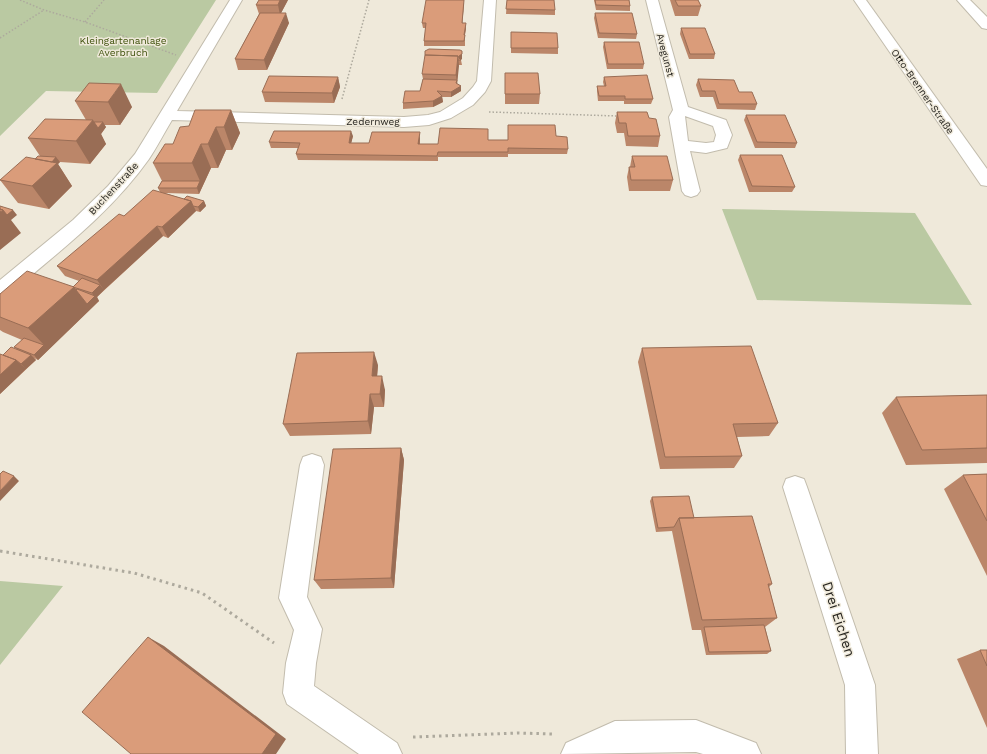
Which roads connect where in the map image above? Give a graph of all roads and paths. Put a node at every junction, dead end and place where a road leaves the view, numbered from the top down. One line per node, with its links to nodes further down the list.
1 (20, 0): 9 (path)
2 (104, 0): 10 (path)
3 (236, 0): 13 (street, Buchenstraße)
4 (369, 0): 18 (path)
5 (490, 0): 15 (street, Zedernweg)
6 (652, 0): 14 (street, Avegunst)
7 (860, 0): 20 (street, Otto-Brenner-Straße)
8 (963, 0): 11 (street)
9 (44, 10): 10 (path); 12 (path)
10 (85, 22): 13 (path)
11 (987, 25)
12 (0, 38)
13 (198, 63): 16 (street, Buchenstraße)
14 (681, 110): 19 (street, Avegunst); 19 (street)
15 (454, 111): 17 (path); 18 (street, Zedernweg)
16 (166, 115): 18 (street, Zedernweg); 22 (street, Buchenstraße)
17 (621, 116)
18 (337, 121)
19 (681, 145): 21 (street, Avegunst)
20 (987, 180)
21 (691, 191)
22 (0, 291)
23 (312, 465): 25 (street)
24 (795, 487): 28 (street, Drei Eichen)
25 (386, 754)
26 (577, 754): 27 (street)
27 (745, 754)
28 (862, 754)

